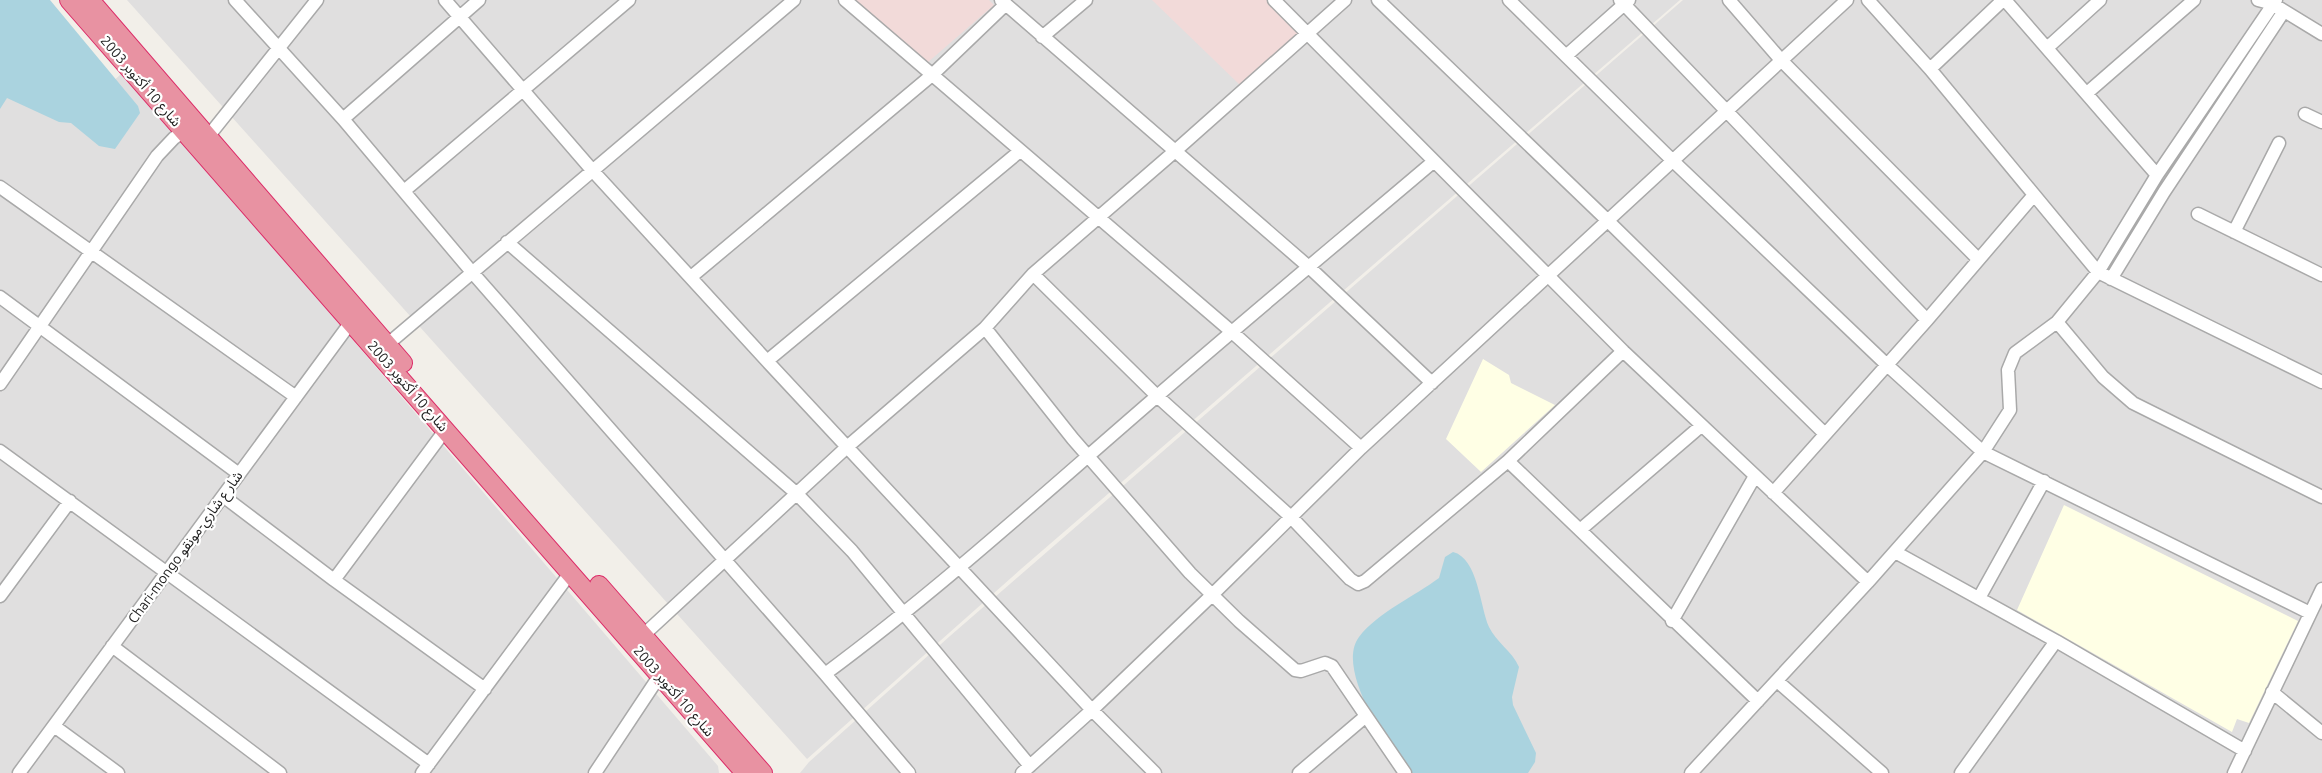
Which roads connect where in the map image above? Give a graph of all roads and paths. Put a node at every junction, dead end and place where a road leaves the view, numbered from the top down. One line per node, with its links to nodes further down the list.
1 (69, 0): 43 (highway, شارع 10 أكتوبر 2003)
2 (90, 0): 43 (highway, شارع 10 أكتوبر 2003)
3 (235, 0): 29 (street)
4 (317, 0): 29 (street)
5 (444, 0): 25 (street)
6 (479, 0): 25 (street)
7 (629, 0): 35 (street)
8 (794, 0): 50 (street)
9 (845, 0): 34 (street)
10 (1086, 0): 28 (street)
11 (1274, 0): 26 (street)
12 (1345, 0): 26 (street)
13 (1378, 0): 57 (street)
14 (1509, 0): 31 (street)
15 (1729, 0): 32 (street)
16 (1847, 0): 32 (street)
17 (1868, 0): 33 (street)
18 (2004, 0): 30 (street); 33 (street)
19 (2100, 0): 30 (street)
20 (2194, 0): 36 (street)
21 (2258, 0): 24 (street)
22 (1624, 1): 31 (street); 39 (street)
23 (1003, 2): 28 (street); 34 (street)
24 (2277, 5): 27 (street); 37 (street); 38 (street)
25 (459, 16): 35 (street); 41 (street)
26 (1308, 34): 47 (street); 49 (street)
27 (2322, 34)
28 (1042, 37): 47 (street)
29 (278, 48): 41 (street); 44 (street)
30 (2047, 48): 36 (street)
31 (1567, 55): 48 (street)
32 (1782, 60): 39 (street); 61 (street)
33 (1930, 69): 54 (street)
34 (932, 76): 46 (street); 68 (street)
35 (523, 90): 50 (street); 53 (street)
36 (2087, 93): 51 (street)
37 (2209, 98): 38 (street); 51 (street)
38 (2221, 106): 69 (street)
39 (1724, 111): 48 (street); 71 (street)
40 (2305, 114): 42 (street)
41 (343, 119): 53 (street)
42 (2322, 122)
43 (190, 128): 44 (highway, شارع 10 أكتوبر 2003); 60 (street)
44 (203, 142): 72 (highway, شارع 10 أكتوبر 2003); 77 (highway, شارع 10 أكتوبر 2003)
45 (2279, 143): 58 (street)
46 (1020, 151): 56 (street); 79 (street)
47 (1174, 152): 56 (street); 62 (street)
48 (1672, 160): 57 (street); 80 (street)
49 (1433, 162): 62 (street); 67 (street)
50 (592, 170): 59 (street); 68 (street)
51 (2157, 175): 64 (street)
52 (0, 187): 60 (street)
53 (404, 191): 63 (street)
54 (2034, 196): 61 (street); 64 (street)
55 (2198, 214): 58 (street)
56 (1098, 218): 65 (street); 76 (street)
57 (1607, 220): 67 (street); 88 (street)
58 (2234, 232): 66 (street)
59 (507, 242): 63 (street); 98 (street)
60 (91, 252): 74 (street); 84 (street)
61 (1978, 259): 71 (street)
62 (1310, 268): 76 (street); 82 (street)
63 (471, 271): 77 (street); 106 (street)
64 (2098, 272): 69 (street); 73 (street)
65 (1033, 274): 75 (street); 85 (street)
66 (2322, 275)
67 (1548, 276): 78 (street); 82 (street)
68 (690, 277): 79 (street)
69 (2111, 279): 81 (street)
70 (0, 297): 74 (street)
71 (1927, 320): 80 (street)
72 (351, 322): 77 (highway, شارع 10 أكتوبر 2003); 84 (street, Chari-mongo شار ع شاري-مونقو)
73 (2057, 322): 92 (street); 101 (street)
74 (41, 326): 83 (street); 95 (street)
75 (986, 328): 89 (street); 93 (street)
76 (1232, 332): 85 (street); 90 (street)
77 (383, 348): 87 (highway, شارع 10 أكتوبر 2003); 119 (highway, شارع 10 أكتوبر 2003)
78 (1623, 351): 86 (street); 94 (street)
79 (767, 361): 89 (street)
80 (1887, 365): 88 (street); 92 (street)
81 (2322, 382)
82 (1432, 383): 90 (street)
83 (0, 384)
84 (296, 396): 95 (street, Chari-mongo شار ع شاري-مونقو)
85 (1157, 396): 93 (street); 103 (street)
86 (1701, 426): 96 (street); 104 (street)
87 (446, 429): 109 (highway, شارع 10 أكتوبر 2003); 110 (street)
88 (1825, 434): 99 (street)
89 (847, 447): 98 (street); 107 (street)
90 (1361, 448): 103 (street)
91 (0, 451): 102 (street)
92 (1983, 452): 97 (street); 105 (street)
93 (1089, 456): 107 (street); 114 (street)
94 (1508, 462): 103 (street); 104 (street)
95 (239, 474): 100 (street, Chari-mongo شار ع شاري-مونقو)
96 (1755, 476): 99 (street); 118 (street)
97 (2044, 481): 115 (street); 116 (street)
98 (796, 493): 106 (street); 117 (street)
99 (1773, 493): 111 (street)
100 (224, 496): 108 (street, Chari-mongo شار ع شاري-مونقو); 110 (street)
101 (2322, 497)
102 (70, 501): 108 (street); 113 (street)
103 (1291, 517): 114 (street)
104 (1580, 530): 118 (street)
105 (1895, 552): 111 (street); 115 (street)
106 (724, 561): 119 (street); 123 (street)
107 (961, 566): 117 (street); 128 (street)
108 (167, 572): 121 (street, Chari-mongo شار ع شاري-مونقو); 134 (street)
109 (571, 572): 119 (highway, شارع 10 أكتوبر 2003); 125 (street)
110 (334, 580): 125 (street)
111 (1868, 582): 124 (street)
112 (2321, 593): 116 (street)
113 (0, 596)
114 (1211, 596): 128 (street); 129 (street)
115 (1979, 598): 120 (street)
116 (2310, 613): 126 (street)
117 (905, 614): 123 (street); 135 (street)
118 (1672, 621): 127 (street)
119 (638, 640): 122 (highway, شارع 10 أكتوبر 2003); 142 (highway, شارع 10 أكتوبر 2003)
120 (2056, 641): 132 (street); 149 (street)
121 (112, 646): 130 (street, Chari-mongo شار ع شاري-مونقو); 138 (street)
122 (660, 674): 133 (highway, شارع 10 أكتوبر 2003); 139 (street)
123 (825, 674): 143 (street)
124 (1777, 681): 127 (street); 148 (street)
125 (485, 689): 134 (street)
126 (2272, 692): 131 (street); 132 (street)
127 (1758, 702): 147 (street)
128 (1092, 710): 135 (street); 144 (street)
129 (1366, 716): 145 (street); 146 (street)
130 (54, 726): 136 (street, Chari-mongo شار ع شاري-مونقو); 137 (street)
131 (2322, 733)
132 (2245, 751): 150 (street)
133 (728, 754): 140 (highway); 141 (highway, شارع 10 أكتوبر 2003)
134 (426, 768)
135 (1026, 769)
136 (19, 773)
137 (118, 773)
138 (280, 773)
139 (595, 773)
140 (732, 773)
141 (745, 773)
142 (763, 773)
143 (909, 773)
144 (1155, 773)
145 (1299, 773)
146 (1405, 773)
147 (1691, 773)
148 (1882, 773)
149 (1961, 773)
150 (2234, 773)

